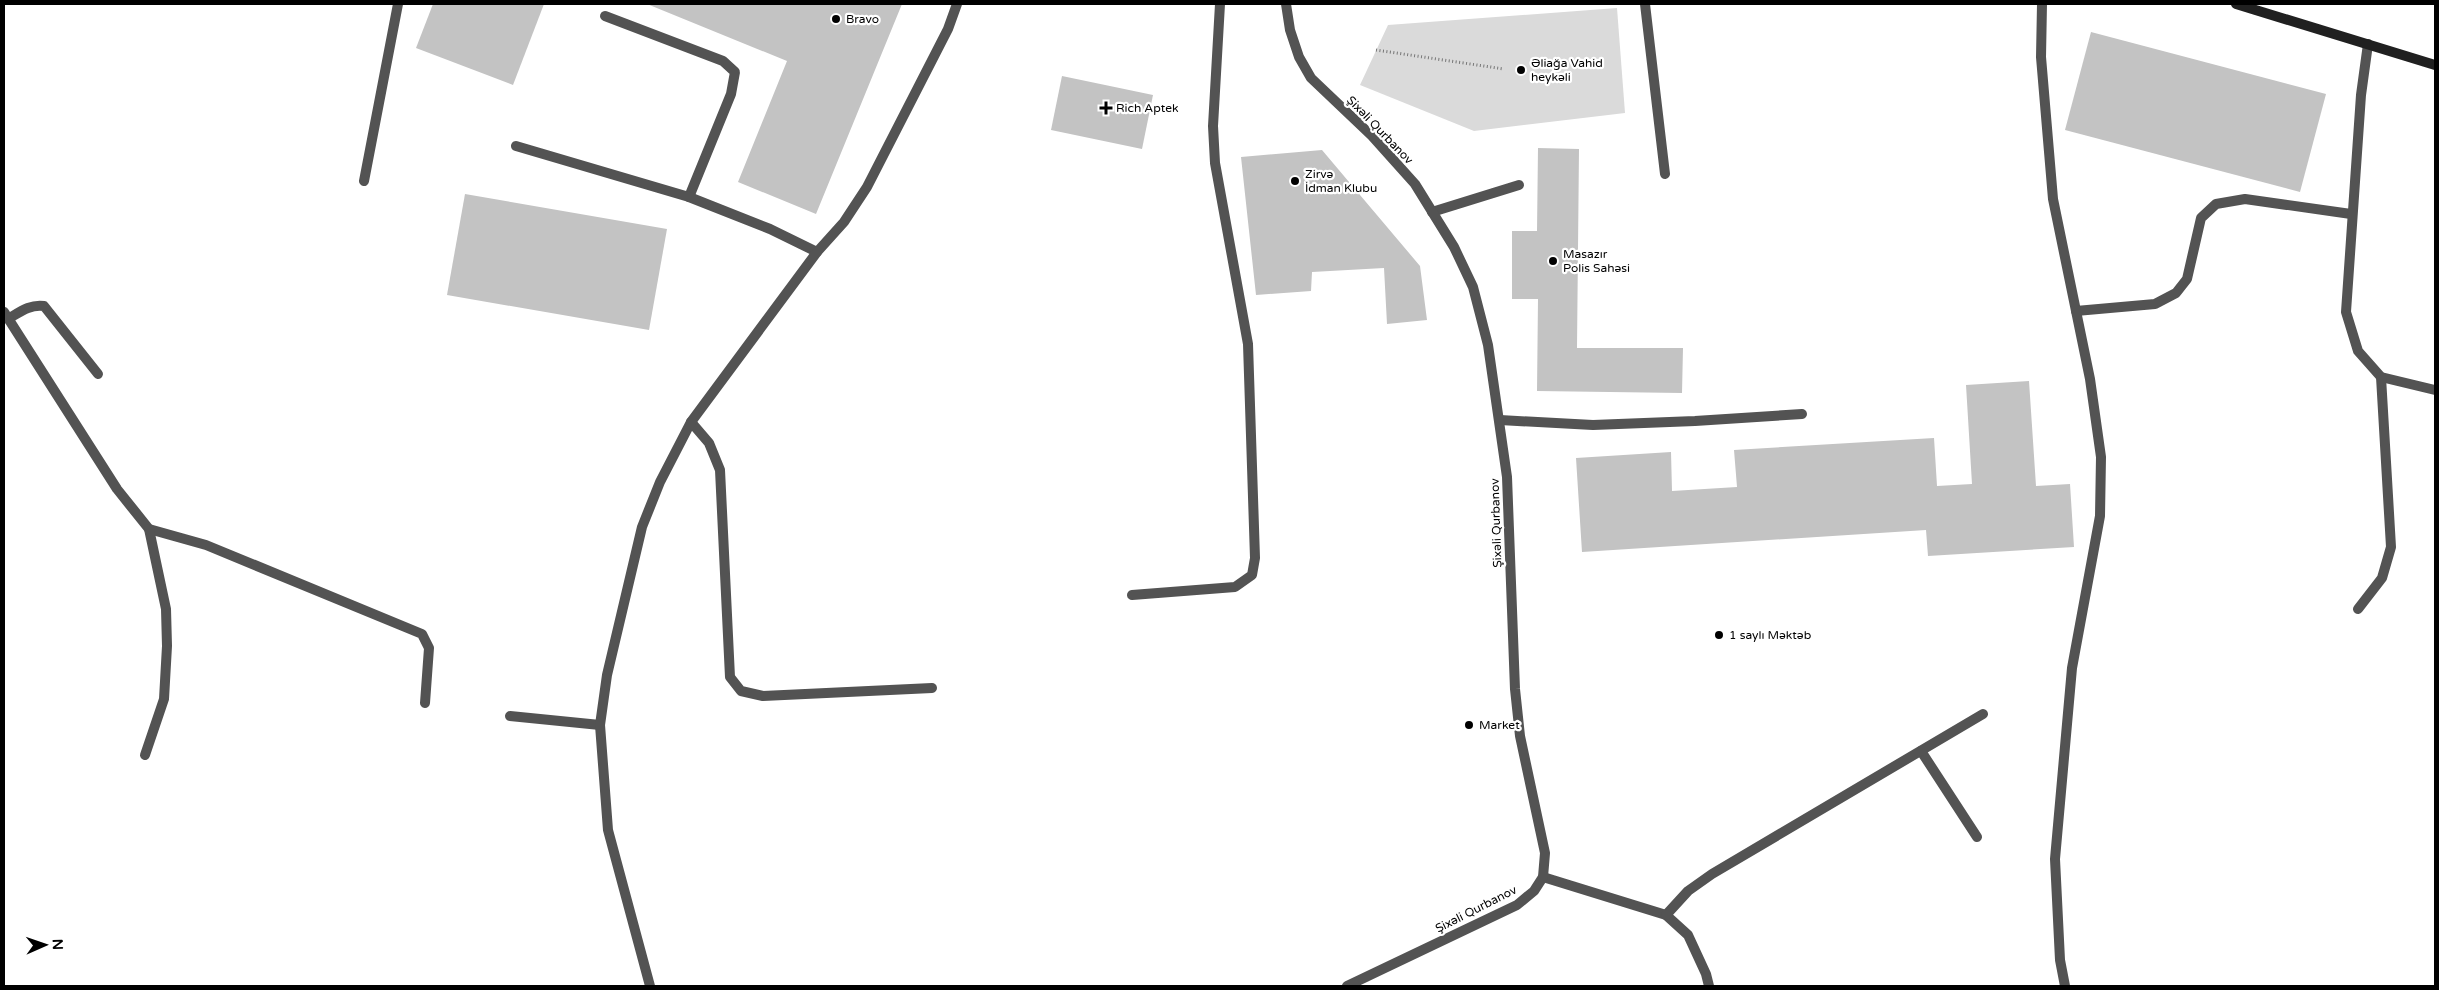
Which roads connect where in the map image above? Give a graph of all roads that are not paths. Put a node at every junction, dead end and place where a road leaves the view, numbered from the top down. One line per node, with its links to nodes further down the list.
1 (398, 4): 14 (street)
2 (957, 4): 19 (street)
3 (1220, 4): 29 (street)
4 (1286, 4): 17 (street, Şixəli Qurbanov)
5 (1644, 4): 13 (street)
6 (2042, 4): 20 (street)
7 (2236, 4): 8 (main road)
8 (2258, 7): 10 (main road)
9 (605, 16): 16 (street)
10 (2368, 44): 11 (main road); 18 (street)
11 (2435, 65)
12 (516, 146): 16 (street)
13 (1665, 174)
14 (364, 181)
15 (1519, 185): 17 (street)
16 (689, 197): 19 (street)
17 (1432, 212): 26 (street, Şixəli Qurbanov)
18 (2351, 214): 20 (street); 23 (street)
19 (817, 252): 27 (street)
20 (2076, 311): 44 (street)
21 (6, 315): 22 (street); 28 (street)
22 (98, 374)
23 (2381, 377): 24 (street); 30 (street)
24 (2435, 390)
25 (1802, 414): 26 (street)
26 (1500, 420): 39 (street, Şixəli Qurbanov)
27 (691, 422): 31 (street); 35 (street)
28 (149, 529): 32 (street); 37 (street)
29 (1132, 595)
30 (2358, 609)
31 (932, 688)
32 (425, 703)
33 (1983, 714): 36 (street)
34 (510, 716): 35 (street)
35 (600, 725): 41 (street)
36 (1921, 751): 38 (street); 40 (street)
37 (145, 755)
38 (1977, 837)
39 (1543, 877): 40 (street); 42 (street, Şixəli Qurbanov)
40 (1666, 915): 43 (street)
41 (650, 986)
42 (1347, 986)
43 (1709, 986)
44 (2066, 986)

